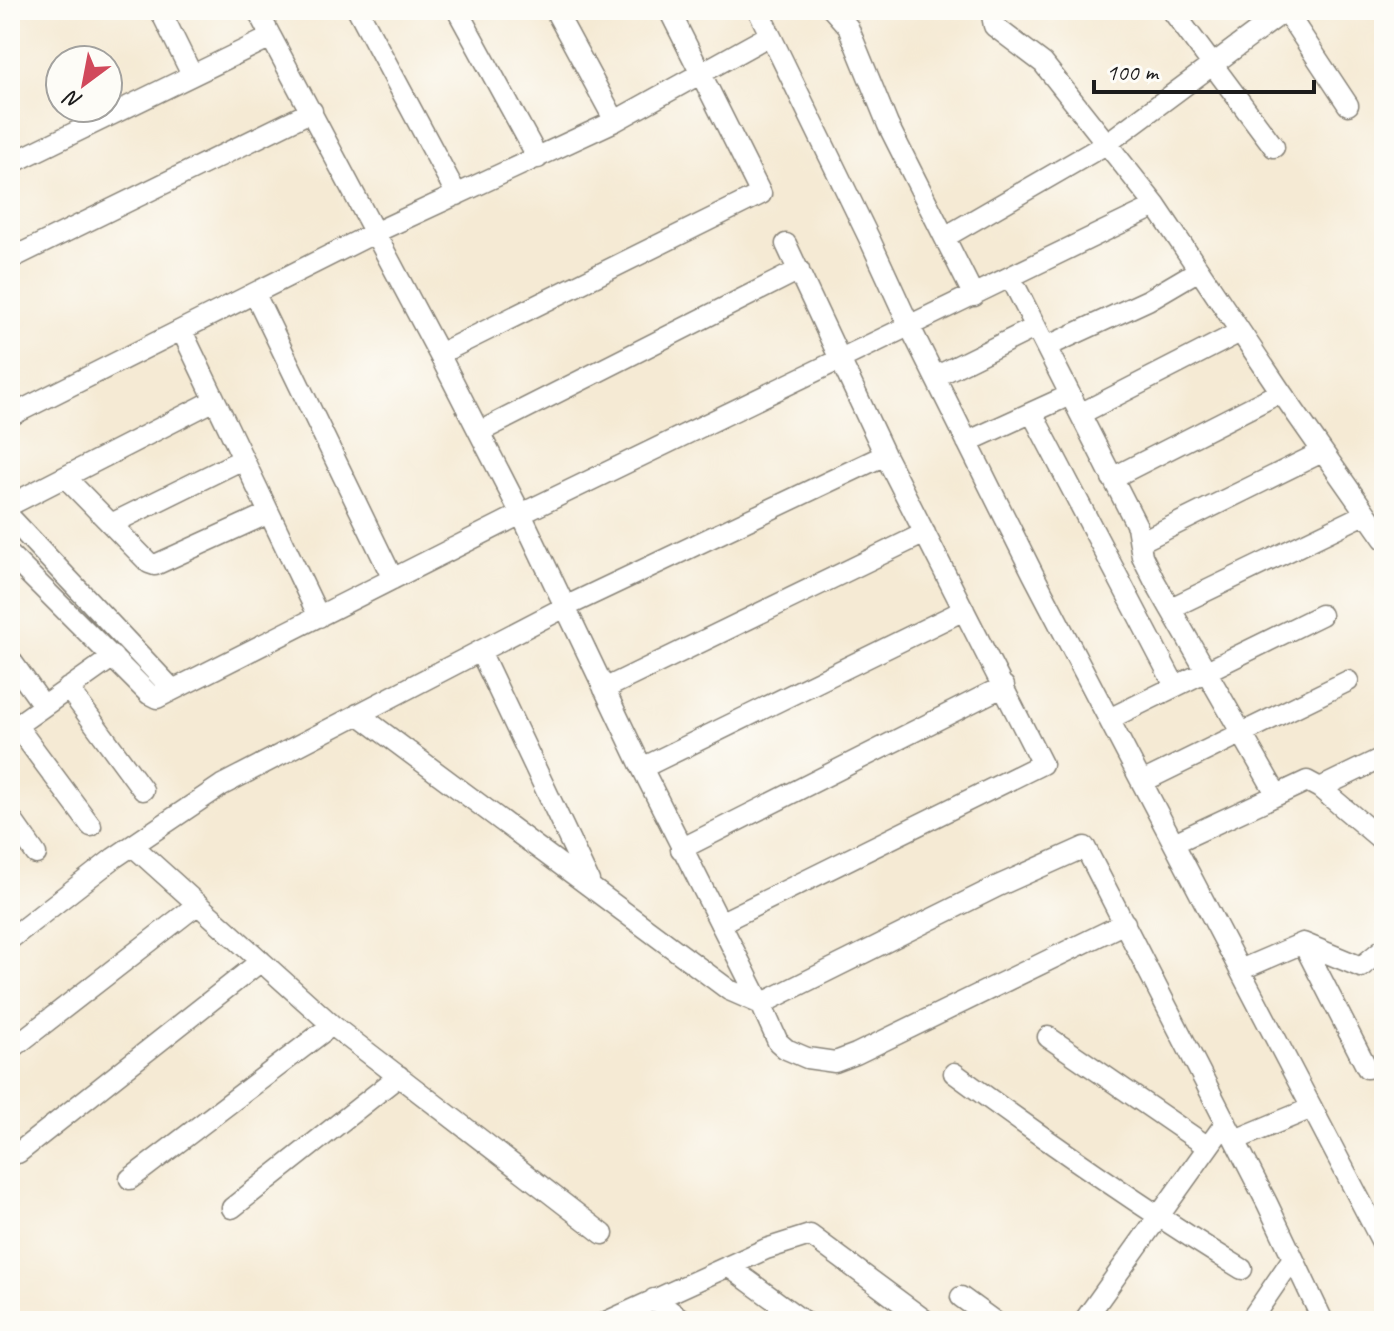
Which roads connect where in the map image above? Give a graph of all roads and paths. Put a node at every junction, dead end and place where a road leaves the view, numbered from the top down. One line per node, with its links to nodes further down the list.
1 (160, 10): 16 (street)
2 (257, 10): 13 (street)
3 (358, 10): 24 (street)
4 (457, 10): 22 (street)
5 (555, 10): 19 (street)
6 (669, 10): 15 (street)
7 (758, 10): 12 (street)
8 (833, 10): 27 (street)
9 (991, 10): 20 (street)
10 (1285, 10): 14 (street); 17 (street)
11 (1174, 13): 14 (street)
12 (770, 35): 15 (street); 35 (street)
13 (271, 37): 16 (street); 18 (street)
14 (1212, 65): 20 (street); 21 (street)
15 (700, 73): 19 (street); 40 (street)
16 (192, 75): 23 (street)
17 (1348, 105)
18 (312, 111): 26 (street); 29 (street)
19 (615, 121): 22 (street)
20 (1106, 144): 25 (street); 27 (street)
21 (1274, 147)
22 (538, 158): 24 (street)
23 (10, 164)
24 (457, 195): 26 (street)
25 (1156, 206): 31 (street); 32 (street)
26 (374, 233): 33 (street); 40 (street)
27 (945, 237): 34 (street)
28 (786, 244): 30 (street)
29 (10, 259)
30 (799, 270): 41 (street); 49 (street)
31 (1199, 270): 38 (street); 39 (street)
32 (1011, 278): 34 (street); 36 (street)
33 (255, 294): 37 (street); 66 (street)
34 (974, 296): 35 (street)
35 (910, 327): 41 (street); 42 (street)
36 (1036, 327): 39 (street); 42 (street)
37 (182, 331): 45 (street); 48 (street)
38 (1240, 332): 43 (street); 47 (street)
39 (1046, 347): 44 (street)
40 (439, 354): 49 (street)
41 (841, 360): 52 (street); 58 (street)
42 (935, 377): 50 (street)
43 (1281, 392): 51 (street); 55 (street)
44 (1070, 395): 46 (street); 47 (street)
45 (215, 400): 53 (street); 54 (street)
46 (1032, 413): 50 (street); 78 (street)
47 (1080, 414): 55 (street)
48 (10, 416)
49 (479, 432): 58 (street)
50 (967, 442): 84 (street)
51 (1322, 452): 59 (street); 64 (street)
52 (885, 455): 62 (street); 67 (street)
53 (243, 459): 57 (street); 61 (street)
54 (65, 477): 56 (street); 61 (street)
55 (1112, 478): 64 (street)
56 (10, 505)
57 (269, 513): 61 (street); 71 (street)
58 (521, 514): 66 (street); 67 (street)
59 (1365, 514): 63 (street); 68 (street)
60 (10, 517): 81 (street)
61 (111, 524)
62 (925, 533): 69 (street); 80 (street)
63 (1384, 539)
64 (1140, 542): 68 (street)
65 (10, 555): 73 (street)
66 (393, 579): 71 (street)
67 (565, 607): 72 (street); 80 (street)
68 (1171, 608): 75 (street)
69 (964, 610): 77 (street); 88 (street)
70 (1321, 615): 75 (street)
71 (319, 617): 81 (street)
72 (480, 651): 83 (street); 100 (street)
73 (113, 657): 79 (street); 81 (street)
74 (10, 659): 82 (street)
75 (1208, 669): 78 (street); 86 (street)
76 (1348, 681): 86 (street)
77 (1004, 686): 98 (street); 102 (street)
78 (1175, 686): 84 (street)
79 (68, 688): 82 (street); 91 (street)
80 (604, 689): 88 (street)
81 (173, 690)
82 (43, 705): 85 (street)
83 (358, 714): 97 (street); 100 (street)
84 (1109, 719): 89 (street)
85 (13, 727): 94 (street)
86 (1242, 731): 89 (street); 92 (street)
87 (1384, 757): 90 (street)
88 (642, 768): 98 (street)
89 (1142, 782): 96 (street)
90 (1320, 788): 92 (street); 95 (street)
91 (143, 790)
92 (1277, 795): 96 (street)
93 (10, 817): 99 (street)
94 (91, 826)
95 (1384, 842)
96 (1174, 843): 108 (street)
97 (133, 846): 101 (street); 104 (street)
98 (681, 849): 102 (street)
99 (36, 854)
100 (590, 885): 109 (street)
101 (198, 904): 107 (street); 112 (street)
102 (720, 923): 109 (street)
103 (1125, 923): 109 (street); 109 (street); 117 (street)
104 (10, 939)
105 (1303, 943): 106 (street); 108 (street); 113 (street)
106 (1384, 948)
107 (261, 961): 110 (street); 119 (street)
108 (1240, 970): 116 (street)
109 (761, 1004)
110 (332, 1025): 115 (street); 120 (street)
111 (1048, 1037): 118 (street)
112 (10, 1050)
113 (1367, 1068)
114 (954, 1073): 122 (street)
115 (399, 1076): 121 (street); 123 (street)
116 (1312, 1108): 117 (street); 124 (street)
117 (1230, 1131): 118 (street); 125 (street)
118 (1208, 1147): 122 (street)
119 (18, 1153)
120 (130, 1179)
121 (232, 1208)
122 (1158, 1218): 127 (street); 137 (street)
123 (603, 1234)
124 (1384, 1246)
125 (1293, 1258): 138 (street); 139 (street)
126 (728, 1266): 129 (street); 130 (street); 133 (street)
127 (1242, 1269)
128 (961, 1297): 136 (street)
129 (654, 1299): 131 (street); 132 (street)
130 (902, 1304): 134 (street); 135 (street)
131 (608, 1321)
132 (684, 1321)
133 (803, 1321)
134 (889, 1321)
135 (926, 1321)
136 (994, 1321)
137 (1084, 1321)
138 (1250, 1321)
139 (1323, 1321)

